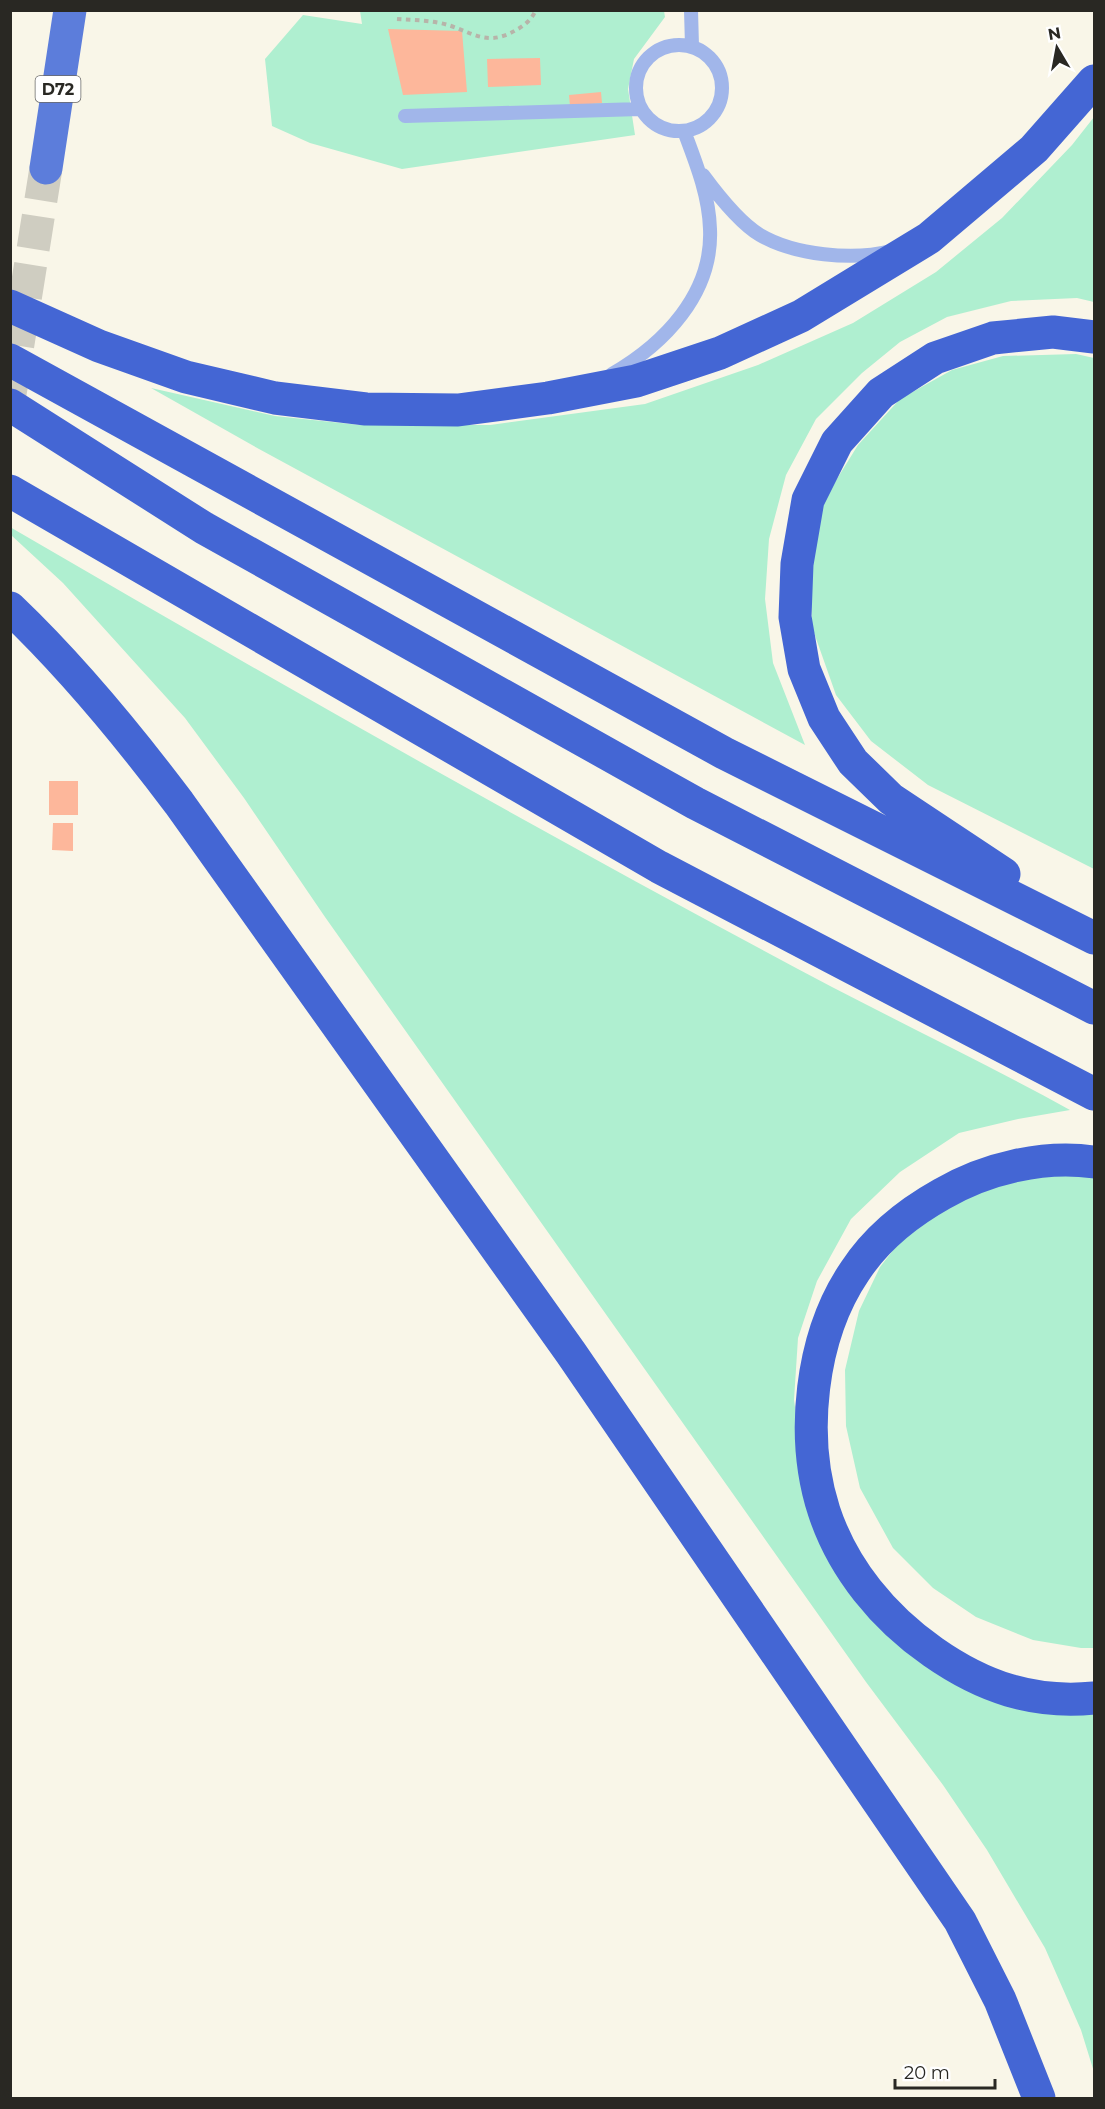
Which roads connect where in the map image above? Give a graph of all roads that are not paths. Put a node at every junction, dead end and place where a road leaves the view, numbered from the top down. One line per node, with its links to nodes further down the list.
1 (70, 10): 8 (main road, D72)
2 (691, 10): 3 (lane)
3 (692, 46): 5 (lane); 7 (lane)
4 (1095, 81): 10 (highway)
5 (640, 109): 6 (lane); 7 (lane)
6 (405, 116)
7 (684, 131): 9 (lane)
8 (46, 168)
9 (698, 169): 10 (lane); 14 (lane)
10 (929, 237): 14 (highway)
11 (10, 306): 14 (highway)
12 (1095, 337): 18 (highway)
13 (10, 360): 18 (highway)
14 (549, 398)
15 (10, 405): 19 (highway)
16 (10, 491): 20 (highway)
17 (10, 608): 23 (highway)
18 (1095, 938)
19 (1095, 1008)
20 (1095, 1094)
21 (1095, 1162): 22 (highway)
22 (1095, 1698)
23 (1039, 2098)

